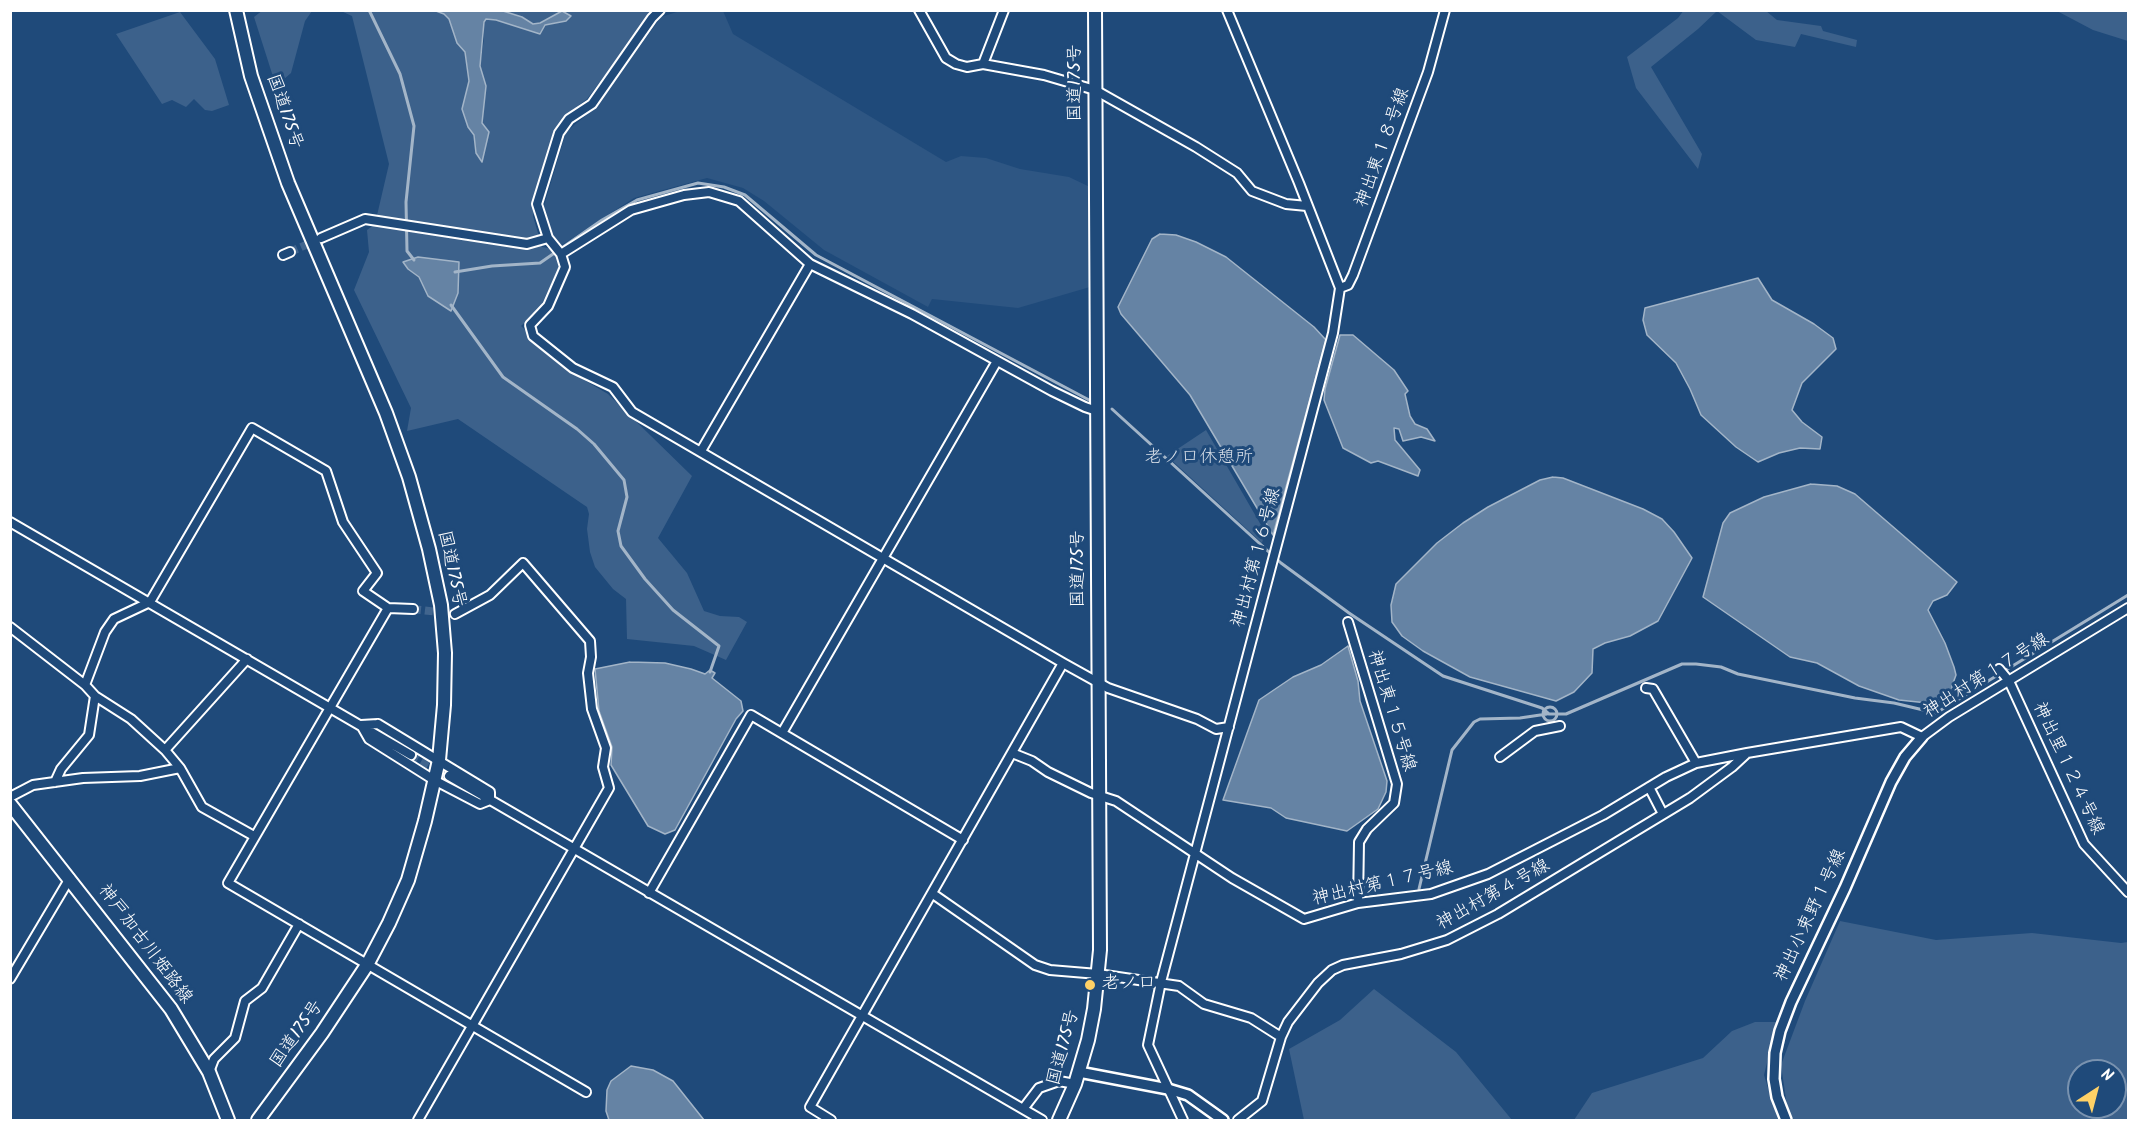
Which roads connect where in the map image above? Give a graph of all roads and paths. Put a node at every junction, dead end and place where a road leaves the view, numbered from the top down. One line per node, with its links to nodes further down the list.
1 (236, 10): 47 (main road, 国道175号)
2 (660, 10): 12 (street)
3 (919, 10): 8 (street)
4 (1004, 10): 8 (street)
5 (1095, 10): 9 (main road, 国道175号)
6 (1227, 10): 10 (street)
7 (1445, 10): 15 (street, 神出東１８号線)
8 (983, 64): 9 (street)
9 (1095, 90): 10 (street); 17 (main road, 国道175号)
10 (1308, 207): 15 (street)
11 (321, 238): 12 (street)
12 (548, 238): 13 (street)
13 (561, 254): 14 (street); 18 (street)
14 (810, 264): 16 (street); 18 (street)
15 (1340, 288): 39 (street, 神出村第１６号線)
16 (997, 361): 17 (street); 20 (street)
17 (1097, 411): 31 (main road, 国道175号)
18 (701, 451): 20 (street)
19 (10, 522): 21 (street)
20 (884, 557): 29 (street); 40 (street)
21 (150, 602): 22 (street); 28 (street); 33 (street)
22 (388, 608): 24 (street); 36 (street)
23 (2128, 608): 32 (street, 神出村第１７号線)
24 (413, 609)
25 (455, 614): 61 (street)
26 (1348, 622): 67 (street, 神出東１５号線)
27 (10, 627): 33 (street)
28 (247, 659): 36 (street); 42 (street)
29 (1063, 663): 31 (street); 43 (street)
30 (1999, 669): 32 (street, 神出里１２４号線)
31 (1098, 681): 39 (street); 54 (main road, 国道175号)
32 (2009, 681): 41 (street, 神出村第１７号線); 64 (street, 神出里１２４号線)
33 (85, 685): 35 (street)
34 (1646, 687): 48 (street)
35 (95, 696): 42 (street); 52 (street)
36 (328, 707): 37 (street); 59 (street)
37 (361, 725): 45 (street); 47 (street); 51 (street)
38 (1560, 726): 46 (street)
39 (1229, 727): 62 (street, 神出村第１６号線)
40 (782, 733): 60 (street); 65 (street)
41 (1922, 737): 44 (street, 神出村第１７号線); 90 (street, 神出小束野１号線)
42 (165, 750): 49 (street)
43 (1012, 753): 54 (street, 神出村第１７号線); 60 (street)
44 (1747, 753): 48 (street, 神出村第１７号線); 58 (street, 神出村第４号線)
45 (411, 755)
46 (1500, 757)
47 (439, 760): 51 (main road, 国道175号); 56 (street)
48 (1696, 763): 53 (street, 神出村第１７号線)
49 (180, 768): 52 (street); 59 (street)
50 (449, 776): 56 (street)
51 (434, 780): 56 (street); 69 (main road, 国道175号)
52 (55, 782): 55 (street)
53 (1649, 787): 58 (street); 67 (street, 神出村第１７号線)
54 (1100, 796): 62 (street, 神出村第１７号線); 70 (main road, 国道175号)
55 (10, 797)
56 (490, 800): 61 (street)
57 (10, 804): 63 (main road, 神戸加古川姫路線)
58 (1663, 814): 75 (street, 神出村第４号線)
59 (254, 836): 68 (street)
60 (963, 840): 66 (street)
61 (575, 849): 65 (street); 74 (street)
62 (1195, 852): 67 (street, 神出村第１７号線); 72 (street, 神出村第１６号線)
63 (70, 878): 71 (street); 76 (main road, 神戸加古川姫路線)
64 (2128, 892)
65 (650, 893): 73 (street)
66 (933, 894): 70 (street); 73 (street)
67 (1358, 903)
68 (298, 924): 69 (street); 76 (street)
69 (367, 965): 74 (street); 82 (main road, 国道175号)
70 (1098, 974): 72 (street); 77 (main road, 国道175号)
71 (10, 979)
72 (1161, 982): 75 (street); 78 (street, 神出村第１６号線)
73 (862, 1016): 80 (street); 84 (street)
74 (473, 1025): 79 (street); 83 (street)
75 (1281, 1037): 89 (street, 神出村第４号線)
76 (209, 1072): 81 (main road, 神戸加古川姫路線)
77 (1077, 1078): 78 (street); 80 (street); 86 (main road, 国道175号)
78 (1168, 1089): 87 (street, 神出村第１６号線); 88 (street)
79 (586, 1092)
80 (1023, 1109): 85 (street)
81 (228, 1120)
82 (258, 1120)
83 (418, 1120)
84 (831, 1120)
85 (1042, 1120)
86 (1059, 1120)
87 (1183, 1120)
88 (1223, 1120)
89 (1238, 1120)
90 (1786, 1120)

